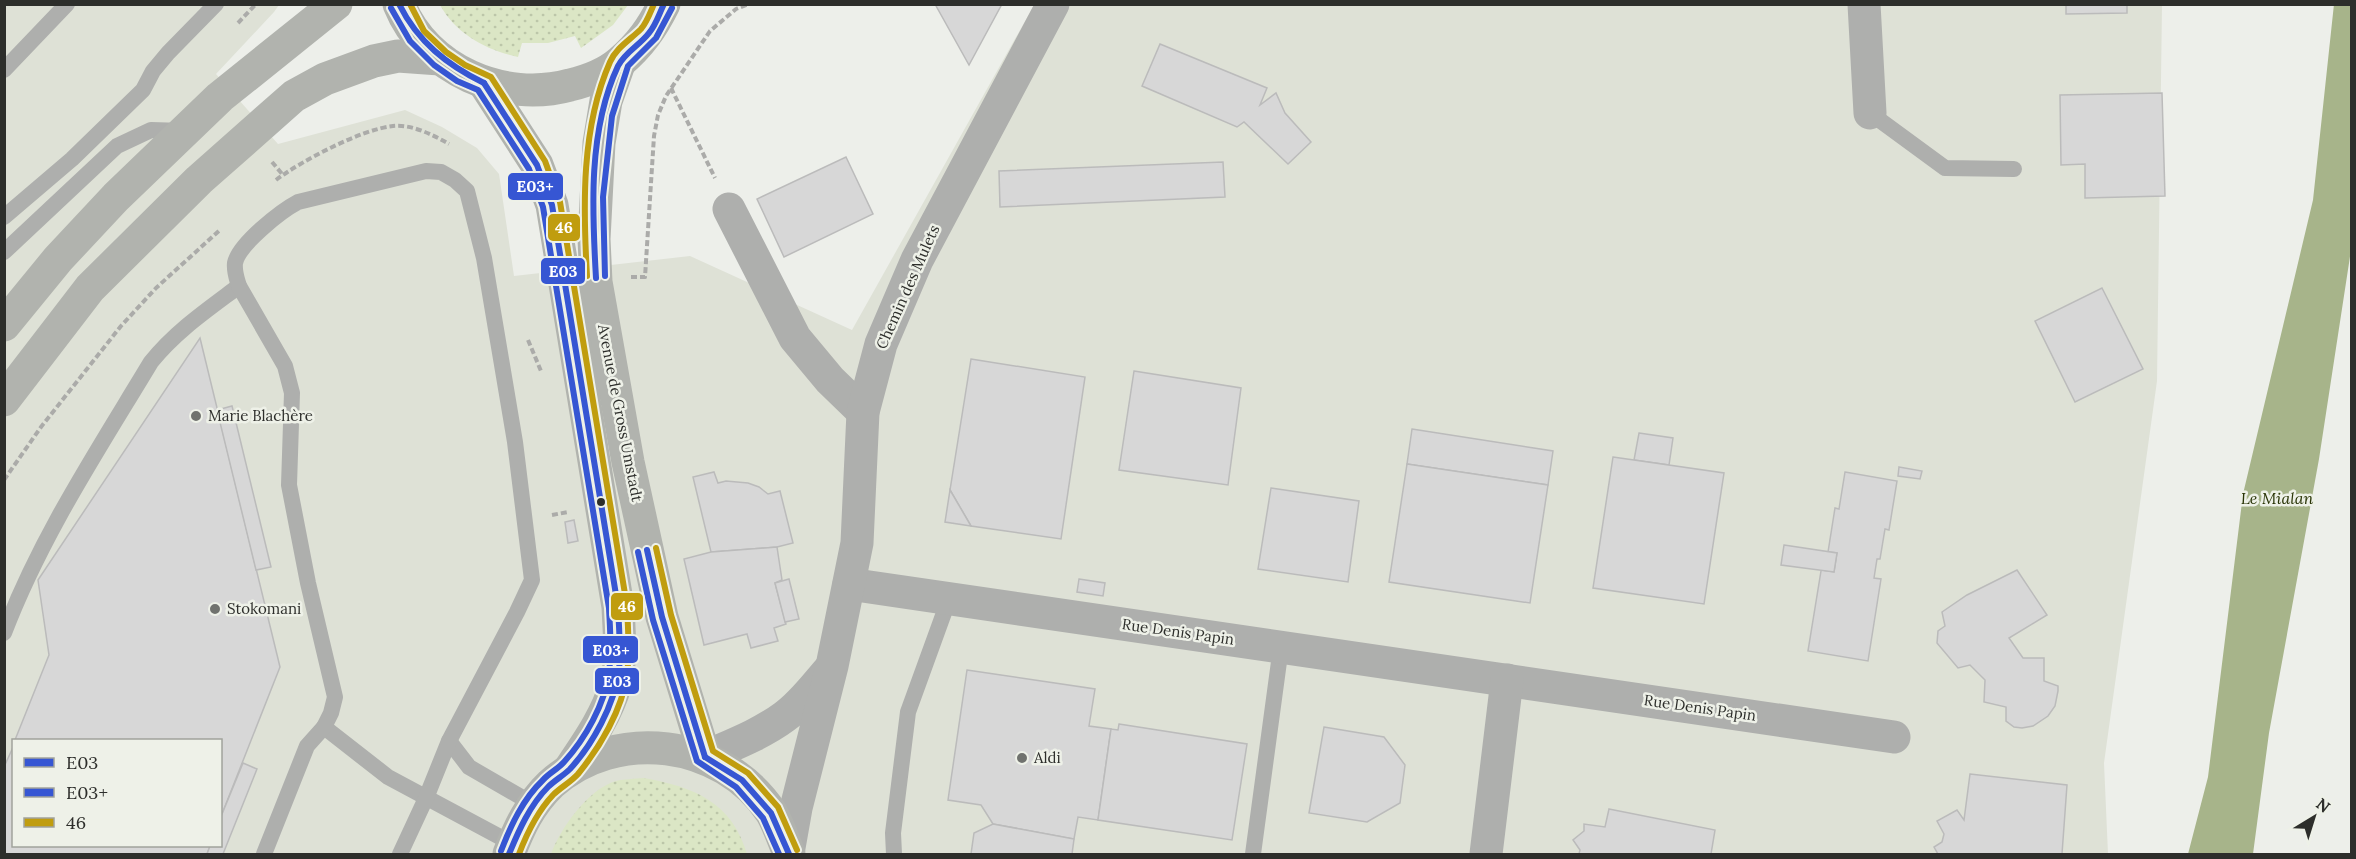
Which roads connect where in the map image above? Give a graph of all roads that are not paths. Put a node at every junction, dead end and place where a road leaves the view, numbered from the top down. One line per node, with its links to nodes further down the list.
1 (67, 4): 10 (lane)
2 (216, 4): 16 (lane)
3 (336, 4): 13 (main road)
4 (399, 4): 8 (main road)
5 (664, 4): 9 (main road)
6 (1053, 4): 21 (street, Chemin des Mulets)
7 (1864, 4): 12 (street)
8 (440, 59): 11 (main road); 20 (main road)
9 (619, 64): 11 (main road); 31 (main road, Avenue de Gross Umstadt)
10 (4, 70)
11 (484, 83): 32 (main road, Avenue de Gross Umstadt)
12 (1870, 113): 14 (lane)
13 (185, 131): 17 (lane); 19 (main road)
14 (2014, 169)
15 (729, 209): 21 (street)
16 (4, 217)
17 (4, 252)
18 (239, 286): 24 (lane); 28 (lane); 30 (lane)
19 (4, 325)
20 (4, 400)
21 (863, 412): 22 (street, Chemin des Mulets)
22 (849, 584): 23 (street, Rue Denis Papin); 26 (street, Chemin des Mulets)
23 (949, 599): 25 (street, Rue Denis Papin); 39 (lane)
24 (4, 633)
25 (1281, 647): 27 (street, Rue Denis Papin); 40 (lane)
26 (832, 666): 31 (street, Chemin des Mulets); 36 (street, Chemin des Mulets)
27 (1507, 680): 29 (street, Rue Denis Papin); 41 (street)
28 (324, 727): 33 (lane); 37 (lane)
29 (1894, 737)
30 (449, 741): 33 (lane); 34 (lane)
31 (705, 757): 32 (main road); 36 (main road)
32 (569, 770): 34 (main road)
33 (426, 798): 35 (lane); 38 (lane)
34 (533, 804): 35 (main road)
35 (511, 849)
36 (788, 854)
37 (264, 855)
38 (400, 855)
39 (894, 855)
40 (1253, 855)
41 (1486, 855)

